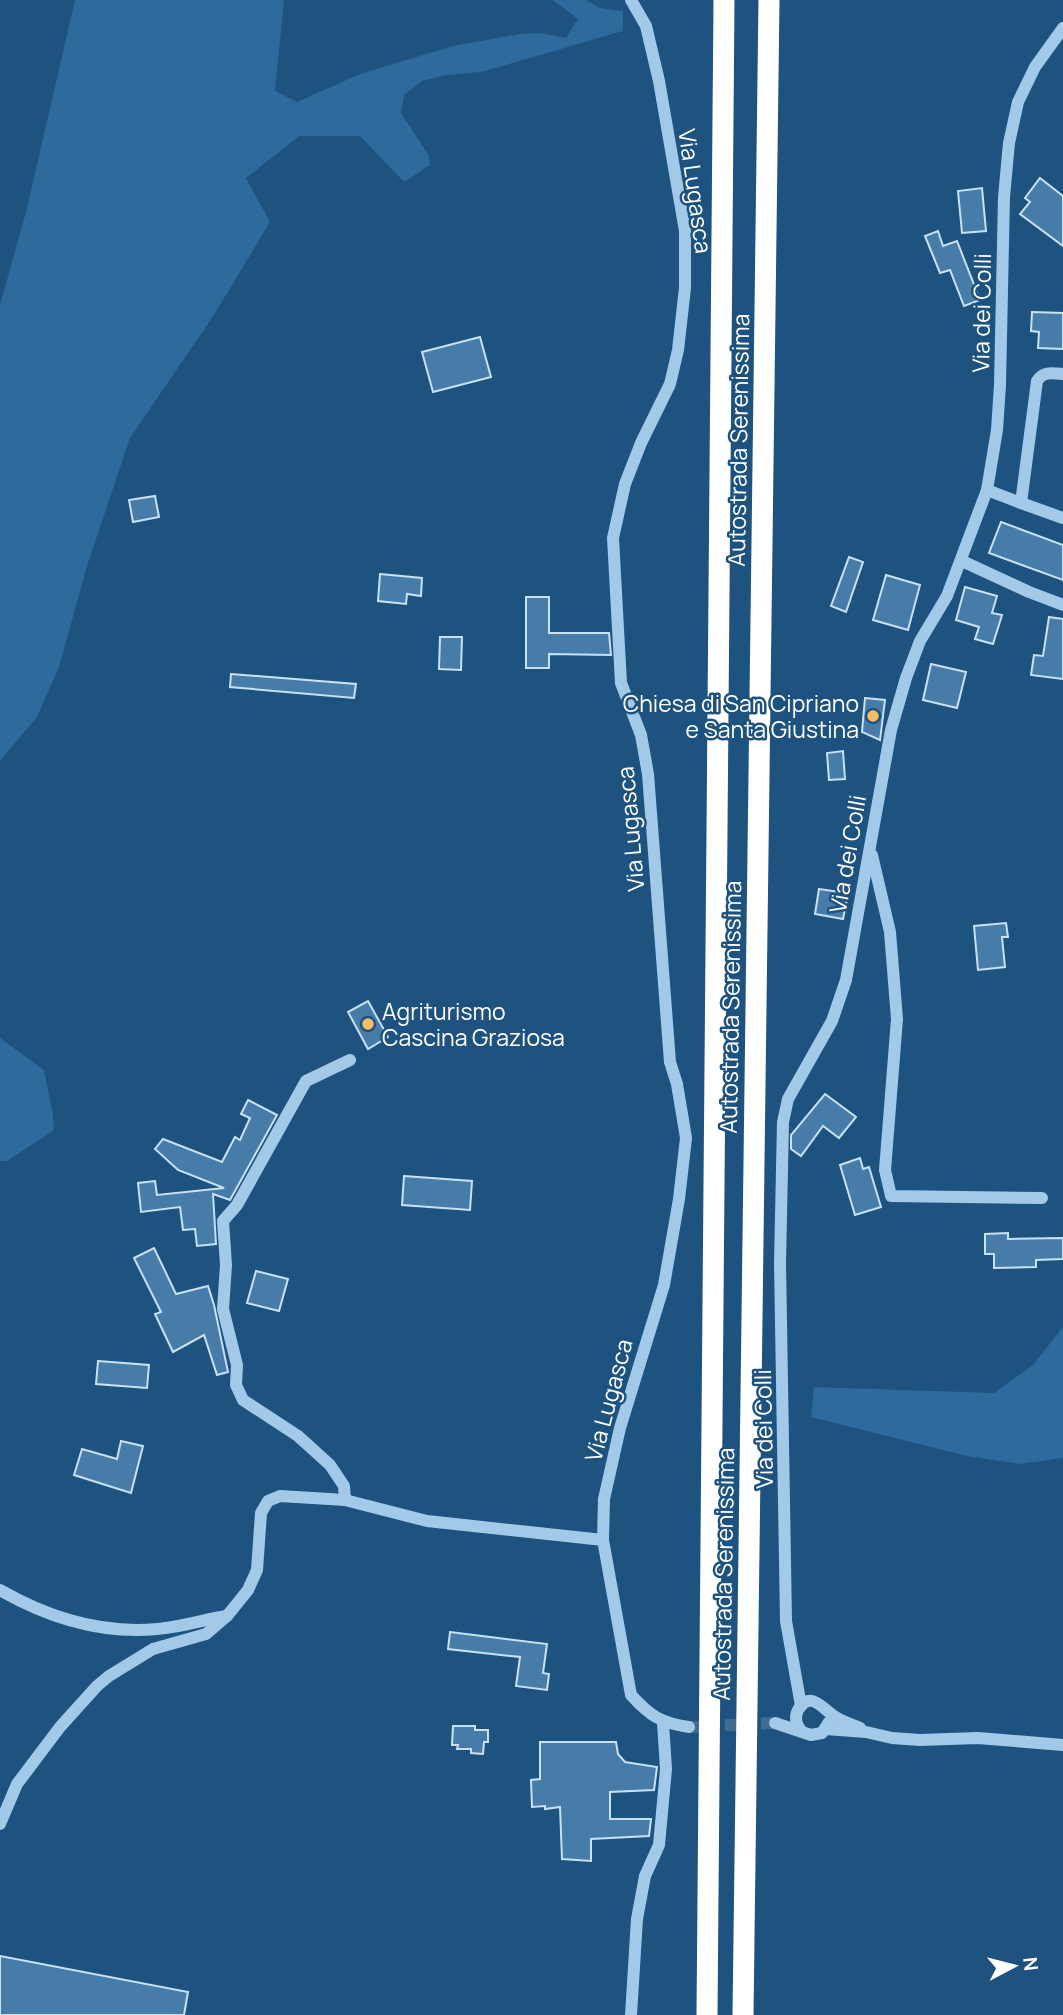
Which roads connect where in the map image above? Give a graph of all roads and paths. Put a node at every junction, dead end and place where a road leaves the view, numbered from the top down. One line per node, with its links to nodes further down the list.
1 (631, 0): 15 (street, Via Lugasca)
2 (724, 0): 30 (highway, Autostrada Serenissima)
3 (769, 0): 31 (highway, Autostrada Serenissima)
4 (1063, 28): 6 (street, Via dei Colli)
5 (1063, 374): 7 (street)
6 (987, 490): 7 (street); 9 (street, Via dei Colli)
7 (1021, 503): 8 (street)
8 (1063, 518)
9 (962, 561): 10 (street); 11 (street, Via dei Colli)
10 (1063, 604)
11 (870, 848): 13 (street); 18 (street, Via dei Colli)
12 (349, 1060): 14 (street)
13 (1042, 1198)
14 (345, 1500): 15 (street); 17 (street)
15 (603, 1540): 22 (street, Via Lugasca)
16 (0, 1590): 17 (street)
17 (227, 1616): 28 (street)
18 (796, 1672): 19 (street); 20 (street, Via dei Colli)
19 (817, 1702): 20 (street); 21 (street)
20 (799, 1711): 25 (street); 25 (street)
21 (829, 1713): 24 (street); 26 (street)
22 (663, 1723): 23 (street); 29 (street)
23 (689, 1727)
24 (826, 1729): 25 (street); 26 (street)
25 (801, 1731)
26 (866, 1732): 27 (street)
27 (1063, 1745)
28 (0, 1824)
29 (631, 2015)
30 (707, 2015)
31 (743, 2015)

